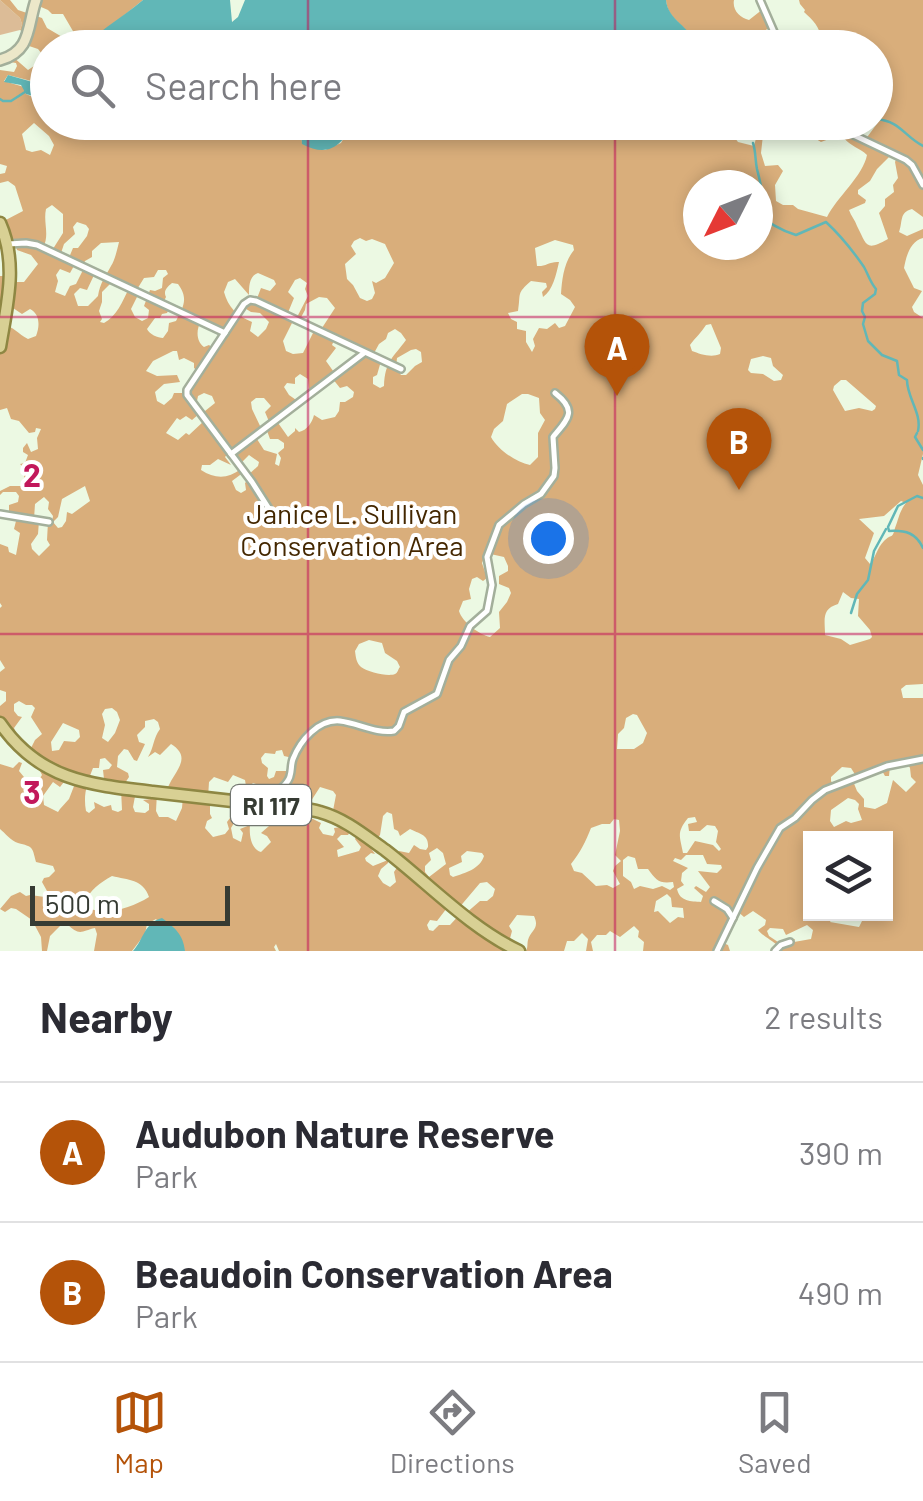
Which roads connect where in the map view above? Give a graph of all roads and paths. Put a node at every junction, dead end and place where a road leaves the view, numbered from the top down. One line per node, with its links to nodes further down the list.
1 (36, 0): 4 (street)
2 (760, 0): 3 (street)
3 (773, 30)
4 (0, 60)
5 (864, 140): 6 (street)
6 (923, 185)
7 (0, 222): 8 (main road)
8 (8, 244): 9 (street); 10 (main road)
9 (225, 333): 11 (street); 14 (street)
10 (0, 347)
11 (365, 352): 12 (street); 14 (street)
12 (401, 369)
13 (555, 393): 20 (street)
14 (231, 454): 15 (street)
15 (271, 512)
16 (0, 514): 17 (street)
17 (49, 522)
18 (0, 725): 20 (main road, RI 117)
19 (923, 760): 22 (street)
20 (264, 804): 24 (main road, RI 117)
21 (714, 901): 22 (street)
22 (732, 918): 25 (street)
23 (790, 942): 26 (street)
24 (518, 951)
25 (717, 951)
26 (775, 951)

